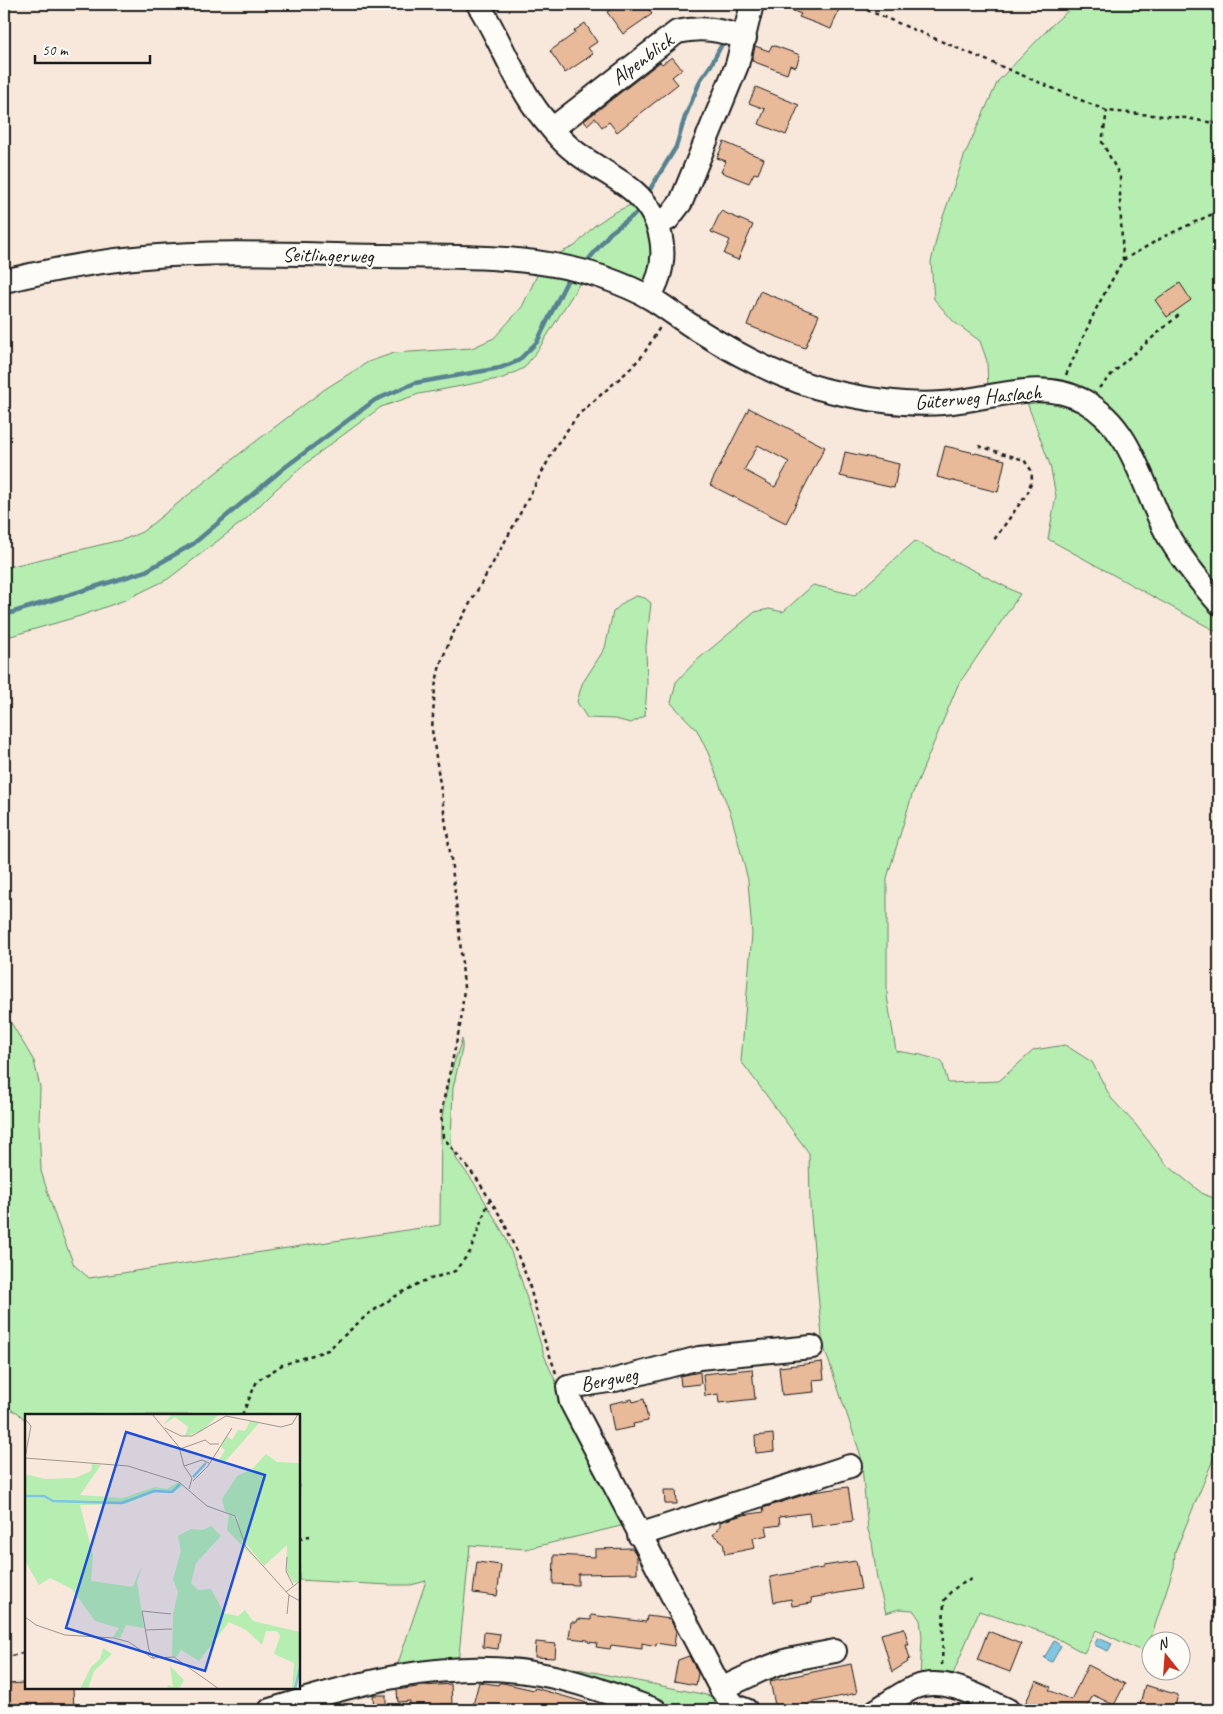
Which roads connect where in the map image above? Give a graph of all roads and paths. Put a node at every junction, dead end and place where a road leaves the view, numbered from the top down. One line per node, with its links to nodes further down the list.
1 (478, 4): 7 (street)
2 (752, 4): 4 (street)
3 (867, 10): 5 (path)
4 (745, 38): 7 (street, Alpenblick); 9 (street)
5 (1107, 110): 6 (path); 10 (path)
6 (1219, 124)
7 (552, 129): 9 (street)
8 (1219, 211): 10 (path)
9 (657, 224): 12 (street)
10 (1122, 260): 15 (path)
11 (4, 281): 12 (street, Seitlingerweg)
12 (649, 297): 13 (street, Güterweg Haslach)
13 (668, 309): 15 (street, Güterweg Haslach); 20 (path)
14 (1180, 313): 16 (path)
15 (1059, 392): 16 (street, Güterweg Haslach)
16 (1086, 403): 19 (street, Güterweg Haslach)
17 (979, 446): 18 (path)
18 (994, 540)
19 (1219, 603)
20 (490, 1198): 22 (path); 23 (path)
21 (812, 1346): 22 (street, Bergweg)
22 (568, 1388): 25 (street, Bergweg)
23 (242, 1414)
24 (850, 1466): 25 (street)
25 (639, 1535): 33 (street, Bergweg)
26 (310, 1536): 27 (path)
27 (300, 1538)
28 (972, 1579): 32 (path)
29 (835, 1650): 33 (street)
30 (25, 1652): 31 (path)
31 (4, 1658)
32 (940, 1684): 37 (street); 38 (street)
33 (721, 1688): 36 (street, Bergweg)
34 (270, 1710): 35 (street)
35 (655, 1710)
36 (746, 1710)
37 (877, 1710)
38 (1008, 1710)

